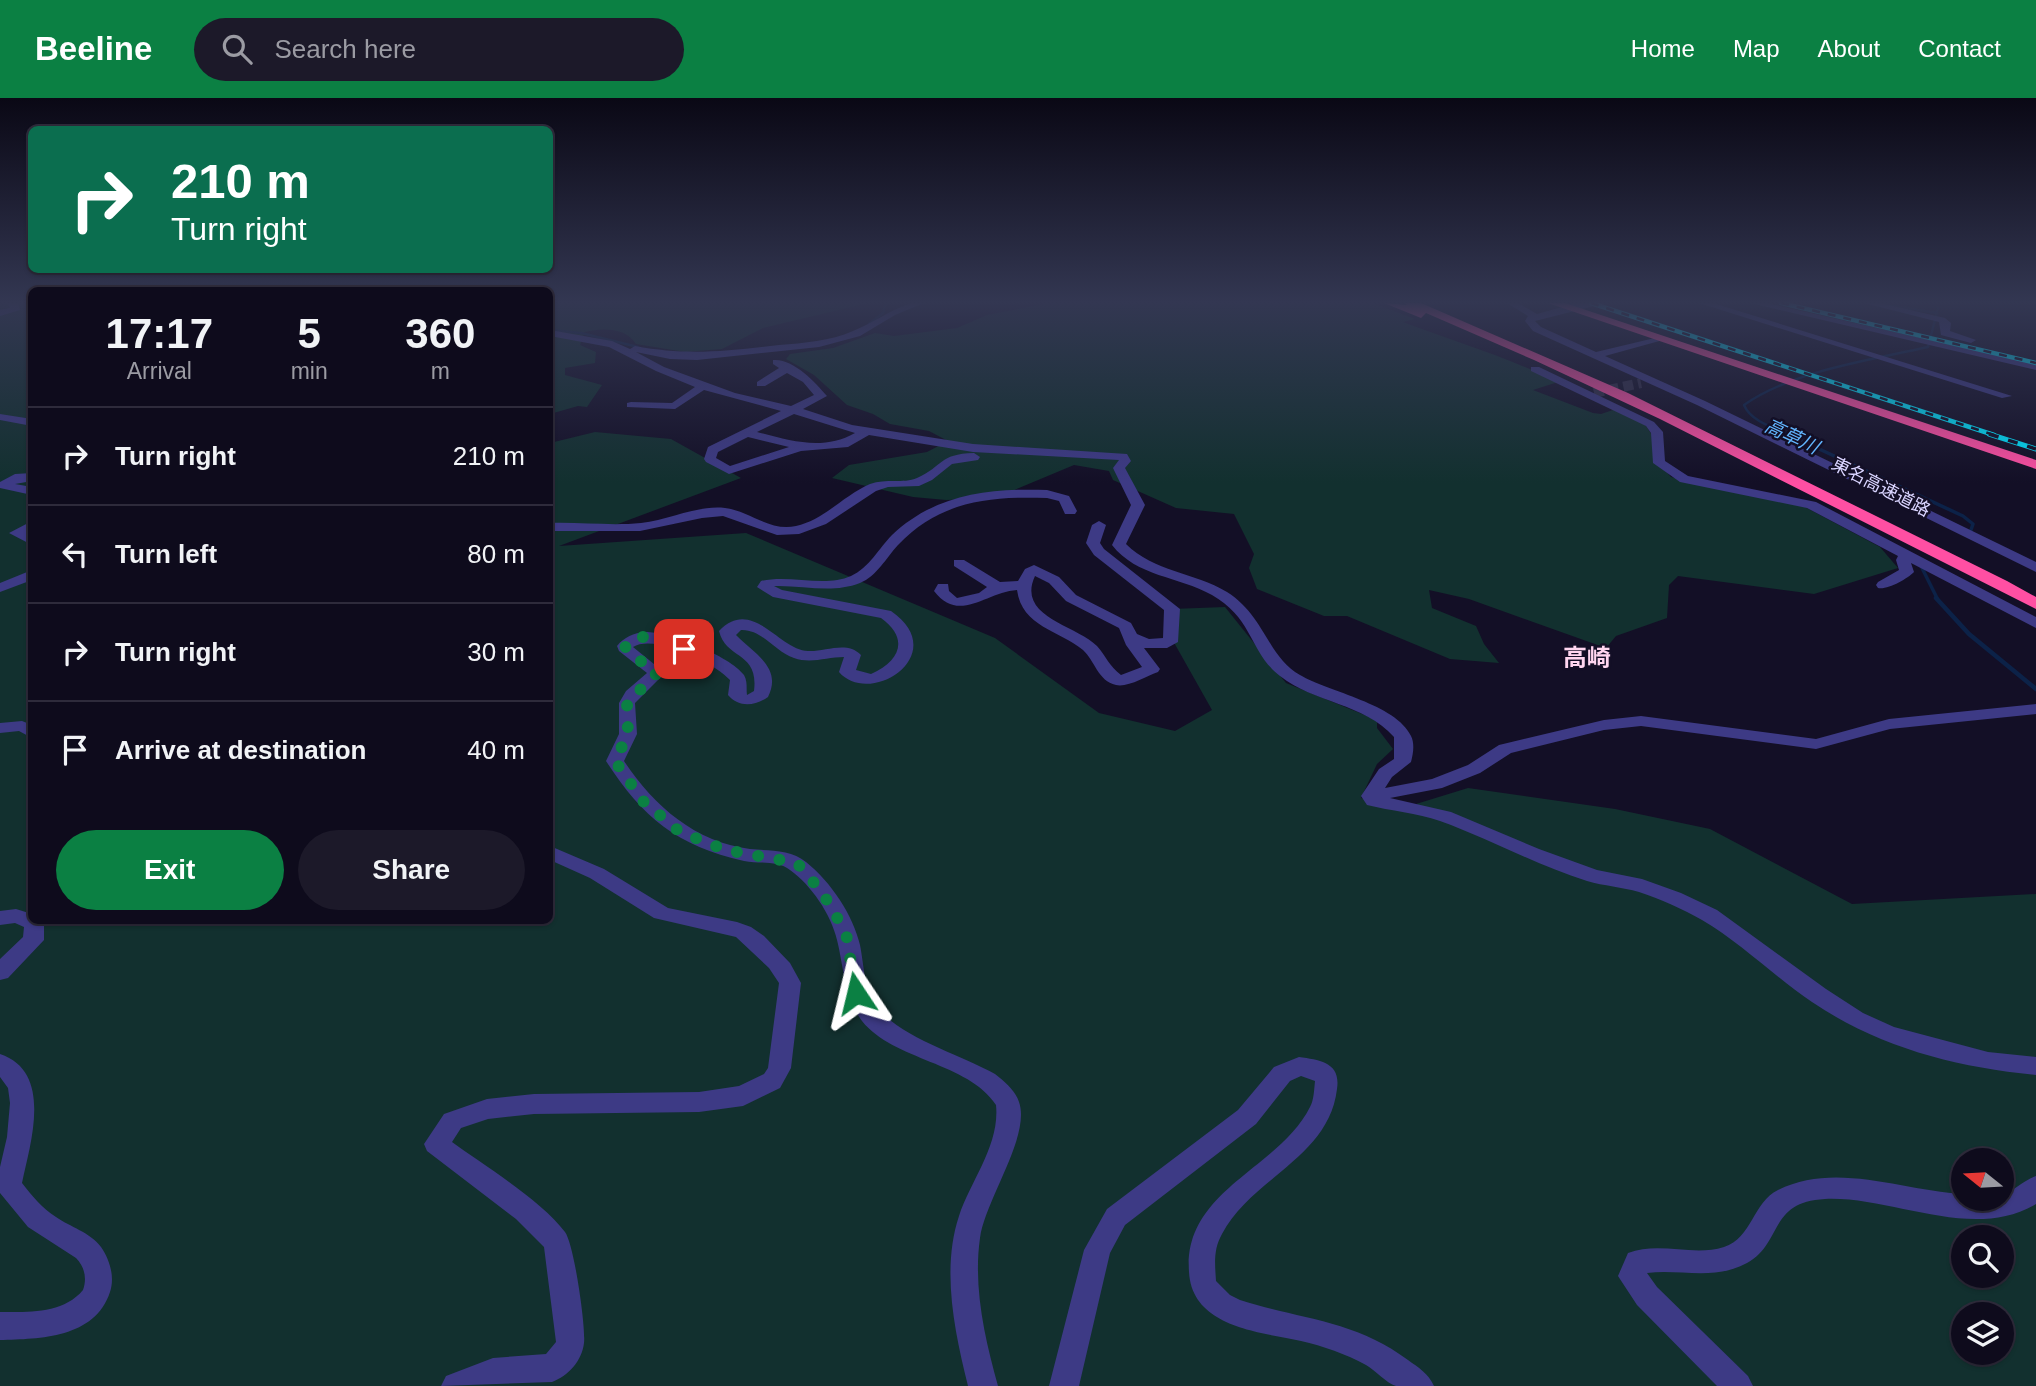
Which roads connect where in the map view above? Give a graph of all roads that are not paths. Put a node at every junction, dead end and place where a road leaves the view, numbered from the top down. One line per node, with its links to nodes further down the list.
1 (648, 363): 18 (street)
2 (780, 363): 11 (street)
3 (1538, 363): 32 (highway, 東名高速道路)
4 (1553, 363): 32 (highway, 東名高速道路)
5 (1582, 363): 47 (highway, 東名高速道路)
6 (1615, 363): 14 (street)
7 (1739, 363): 15 (highway)
8 (1742, 363): 15 (highway)
9 (1897, 363): 19 (street)
10 (2015, 363): 12 (street)
11 (787, 368): 17 (street); 21 (street)
12 (2036, 368)
13 (1535, 369): 38 (street)
14 (1654, 381): 16 (street); 40 (street)
15 (1799, 382): 29 (highway)
16 (1641, 383)
17 (761, 384)
18 (703, 386): 20 (street); 21 (street)
19 (2006, 396)
20 (631, 405)
21 (790, 409): 25 (street); 26 (street)
22 (0, 414): 23 (street); 24 (street)
23 (28, 416)
24 (28, 422)
25 (867, 432): 27 (street); 28 (street)
26 (747, 433): 27 (street); 27 (street)
27 (802, 447)
28 (1080, 453): 36 (street); 54 (street)
29 (2036, 462)
30 (28, 477): 31 (street)
31 (28, 490)
32 (1822, 494): 48 (highway, 東名高速道路)
33 (1070, 511): 65 (street)
34 (1099, 525): 50 (street)
35 (28, 527): 37 (street)
36 (553, 527)
37 (28, 539)
38 (1908, 554): 43 (street); 49 (street)
39 (959, 563): 45 (street)
40 (2036, 568)
41 (28, 576): 46 (street)
42 (1024, 585): 45 (street); 50 (street); 50 (street)
43 (1883, 585)
44 (943, 587): 45 (street)
45 (997, 587)
46 (0, 588)
47 (2036, 588)
48 (2036, 604)
49 (2036, 623)
50 (1132, 637)
51 (2036, 709): 54 (street)
52 (0, 727): 53 (street)
53 (28, 730)
54 (1370, 796): 61 (street)
55 (553, 854): 64 (street)
56 (0, 918): 57 (street)
57 (28, 920)
58 (35, 924): 59 (street)
59 (0, 972)
60 (0, 1063): 63 (street)
61 (2036, 1066)
62 (2036, 1187): 68 (street)
63 (0, 1326)
64 (456, 1386)
65 (983, 1386)
66 (1064, 1386): 67 (street)
67 (1419, 1386)
68 (1738, 1386)

